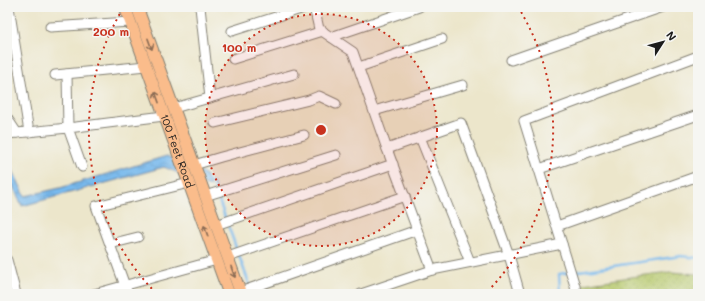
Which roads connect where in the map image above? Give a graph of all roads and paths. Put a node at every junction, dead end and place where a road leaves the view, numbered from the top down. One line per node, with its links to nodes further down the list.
1 (9, 7): 33 (street)
2 (125, 7): 9 (main road, 100 Feet Road)
3 (137, 7): 26 (main road, 100 Feet Road, one-way to 26)
4 (200, 7): 24 (street)
5 (307, 7): 11 (street)
6 (314, 7): 12 (street)
7 (419, 7): 13 (street)
8 (662, 7): 17 (street)
9 (130, 22): 10 (street); 18 (main road, 100 Feet Road)
10 (50, 27)
11 (232, 31)
12 (323, 31): 13 (street); 16 (street)
13 (331, 37): 19 (street)
14 (442, 39): 19 (street)
15 (698, 56): 43 (street)
16 (233, 59)
17 (512, 60)
18 (146, 66): 20 (street); 29 (main road, 100 Feet Road, one-way to 18)
19 (359, 68): 27 (street)
20 (67, 74): 22 (street); 32 (street)
21 (294, 74): 24 (street)
22 (55, 75)
23 (463, 85): 27 (street)
24 (210, 98): 26 (street)
25 (336, 104): 31 (street)
26 (174, 108): 41 (main road, 100 Feet Road)
27 (374, 111): 38 (street)
28 (698, 115): 43 (street)
29 (164, 116): 32 (street); 45 (main road, 100 Feet Road)
30 (7, 118): 34 (street)
31 (215, 123)
32 (68, 128): 33 (street); 42 (street)
33 (29, 132): 34 (street)
34 (17, 133): 35 (street)
35 (7, 134)
36 (304, 135): 41 (street)
37 (420, 137): 38 (street); 54 (street); 58 (street)
38 (387, 149): 40 (street)
39 (336, 155): 46 (street)
40 (393, 164): 47 (street); 48 (street)
41 (194, 165): 46 (main road, 100 Feet Road)
42 (82, 167)
43 (539, 169): 49 (street)
44 (698, 176): 49 (street)
45 (189, 183): 52 (street); 57 (main road, 100 Feet Road, one-way to 45)
46 (206, 196): 48 (main road, 100 Feet Road)
47 (404, 196): 50 (street); 55 (street)
48 (216, 225): 55 (main road, 100 Feet Road)
49 (556, 226): 53 (street)
50 (417, 230): 59 (street); 62 (street)
51 (138, 237): 52 (street)
52 (110, 244): 61 (street)
53 (562, 244): 54 (street); 69 (street)
54 (509, 255): 58 (street); 68 (street)
55 (228, 257): 62 (main road, 100 Feet Road, one-way to 62)
56 (7, 260): 60 (street)
57 (216, 260): 61 (street); 66 (main road, 100 Feet Road)
58 (470, 262): 59 (street)
59 (432, 270): 67 (street)
60 (10, 282): 63 (street)
61 (124, 285): 64 (street); 65 (street)
62 (241, 293)
63 (16, 294)
64 (94, 294)
65 (128, 294)
66 (229, 294)
67 (361, 294)
68 (520, 294)
69 (576, 294)

